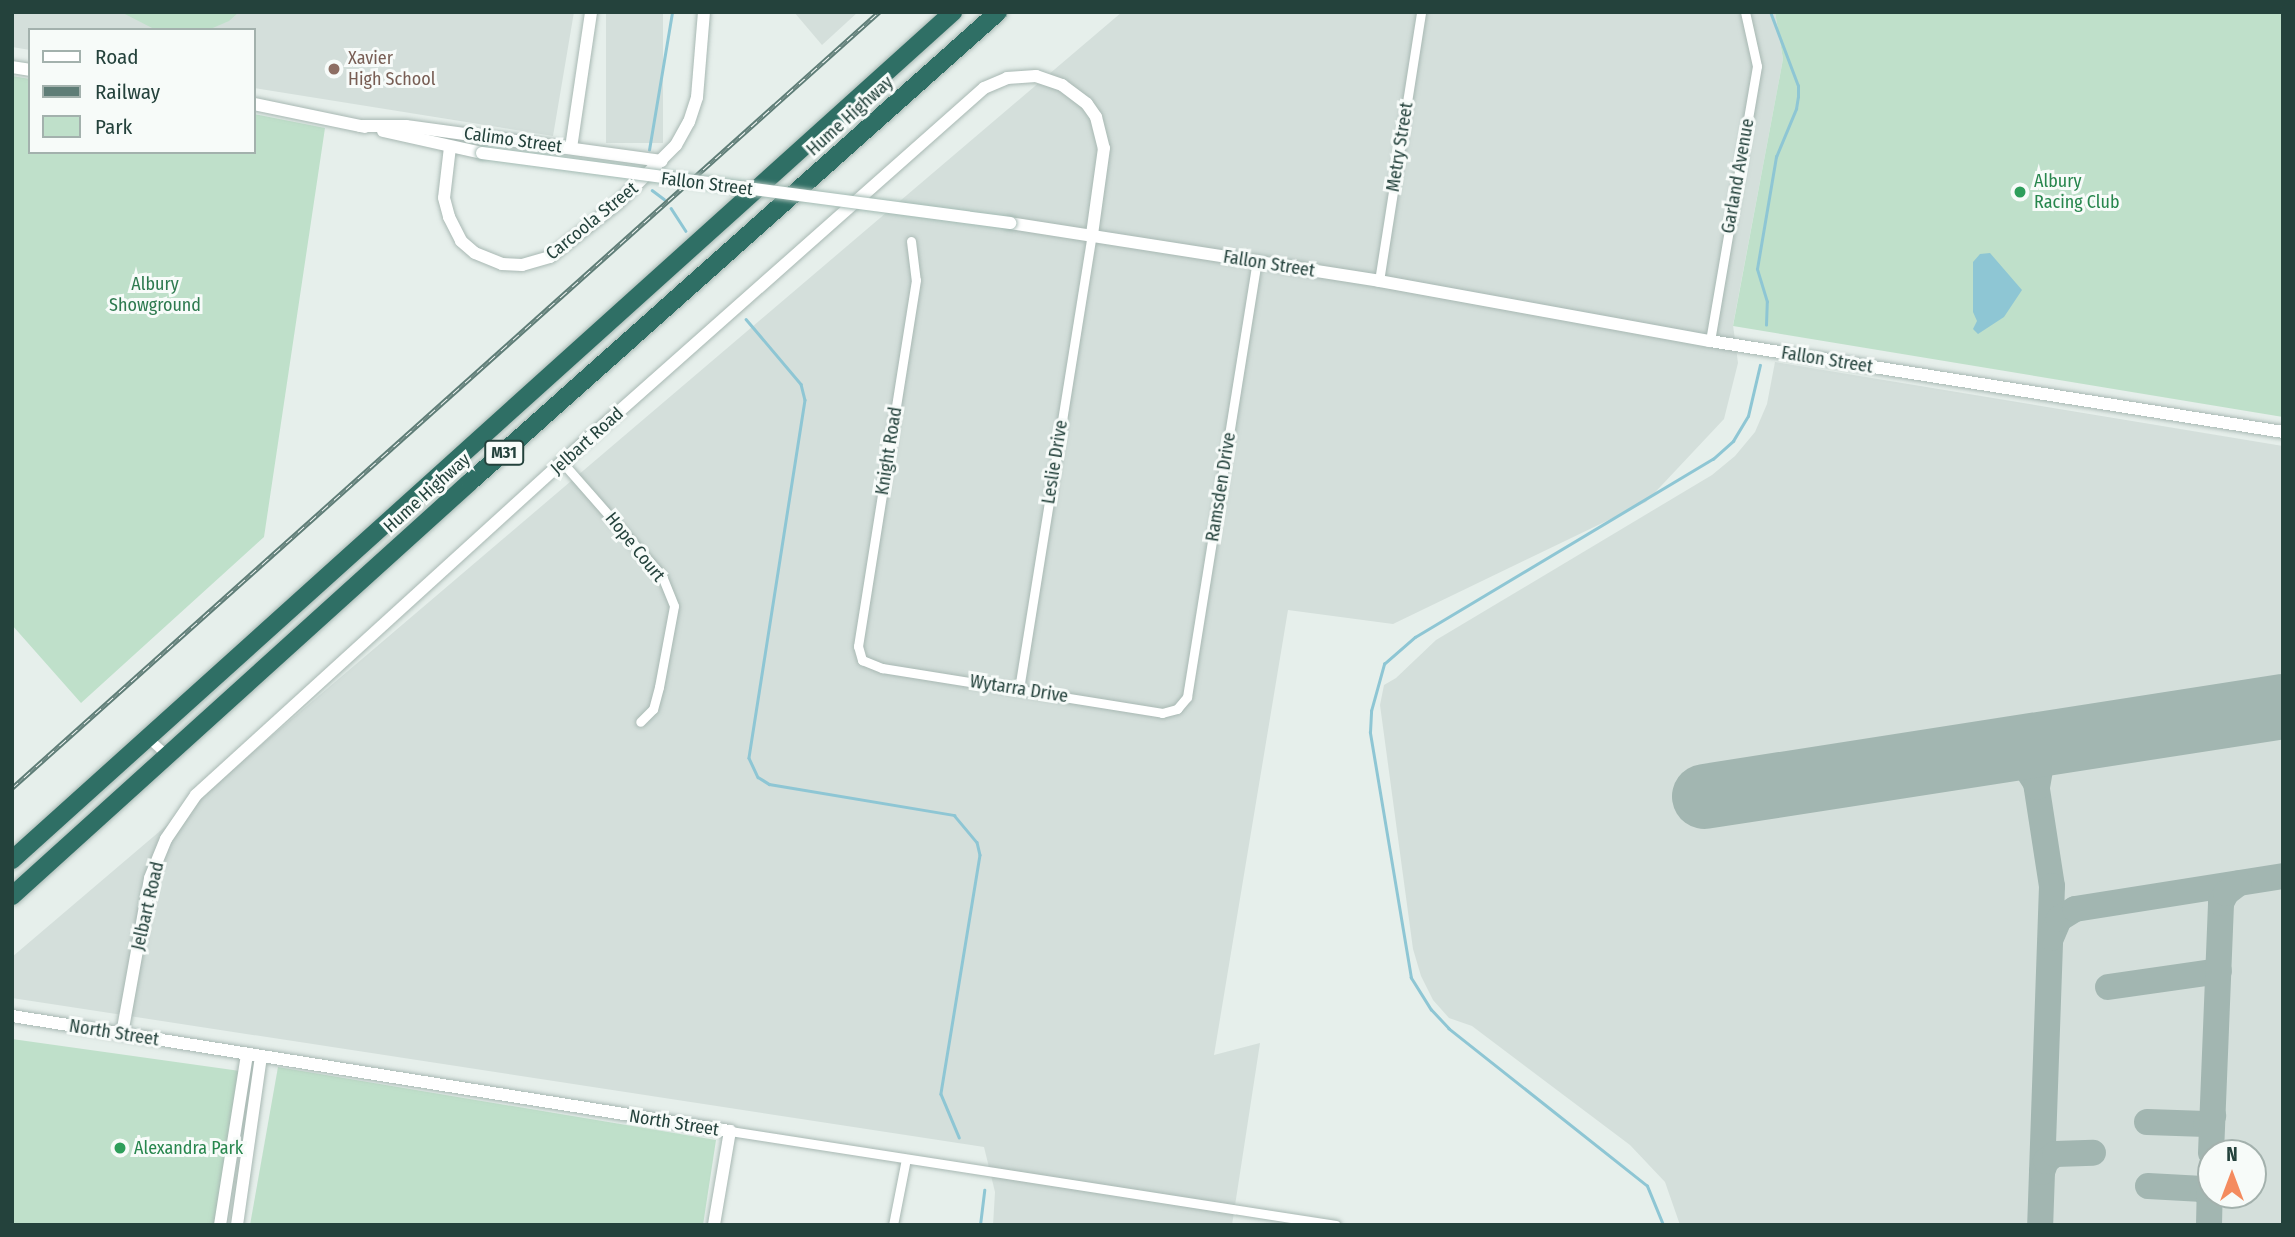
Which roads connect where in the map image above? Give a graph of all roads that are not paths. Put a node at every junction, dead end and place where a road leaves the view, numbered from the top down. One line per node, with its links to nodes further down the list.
1 (591, 12): 10 (street, Calimo Street)
2 (704, 12): 11 (street, Carcoola Street)
3 (953, 12): 23 (highway, Hume Highway / M31)
4 (998, 12): 24 (highway, Hume Highway / M31)
5 (1421, 12): 15 (street, Metry Street)
6 (1745, 12): 16 (street, Garland Avenue)
7 (256, 104): 8 (street, Fallon Street)
8 (360, 126): 9 (street, Fallon Street); 10 (street, Calimo Street)
9 (450, 147): 11 (street, Carcoola Street); 12 (street, Fallon Street, bridge)
10 (571, 148): 11 (street)
11 (662, 161)
12 (1092, 235): 14 (street, Fallon Street); 18 (street, Jelbart Road); 20 (street, Leslie Drive)
13 (911, 241): 19 (street, Knight Road)
14 (1257, 262): 15 (street, Fallon Street); 21 (street, Ramsden Drive)
15 (1380, 281): 16 (street, Fallon Street)
16 (1710, 341): 17 (street, Fallon Street)
17 (2283, 432)
18 (562, 462): 22 (street, Hope Court); 28 (street, Jelbart Road)
19 (862, 660): 20 (street, Wytarra Drive)
20 (1019, 689): 21 (street, Wytarra Drive)
21 (1177, 709)
22 (640, 722)
23 (148, 738): 24 (street); 25 (highway, Hume Highway / M31)
24 (168, 756): 26 (highway, Hume Highway / M31)
25 (12, 860)
26 (12, 896)
27 (12, 1016): 28 (street, North Street)
28 (122, 1034): 29 (street, North Street)
29 (247, 1054): 30 (street, North Street); 33 (street)
30 (261, 1057): 31 (street, North Street); 34 (street)
31 (730, 1131): 32 (street, North Street); 35 (street)
32 (906, 1159): 36 (street); 37 (street, North Street)
33 (220, 1225)
34 (237, 1225)
35 (714, 1225)
36 (893, 1225)
37 (1336, 1225)

